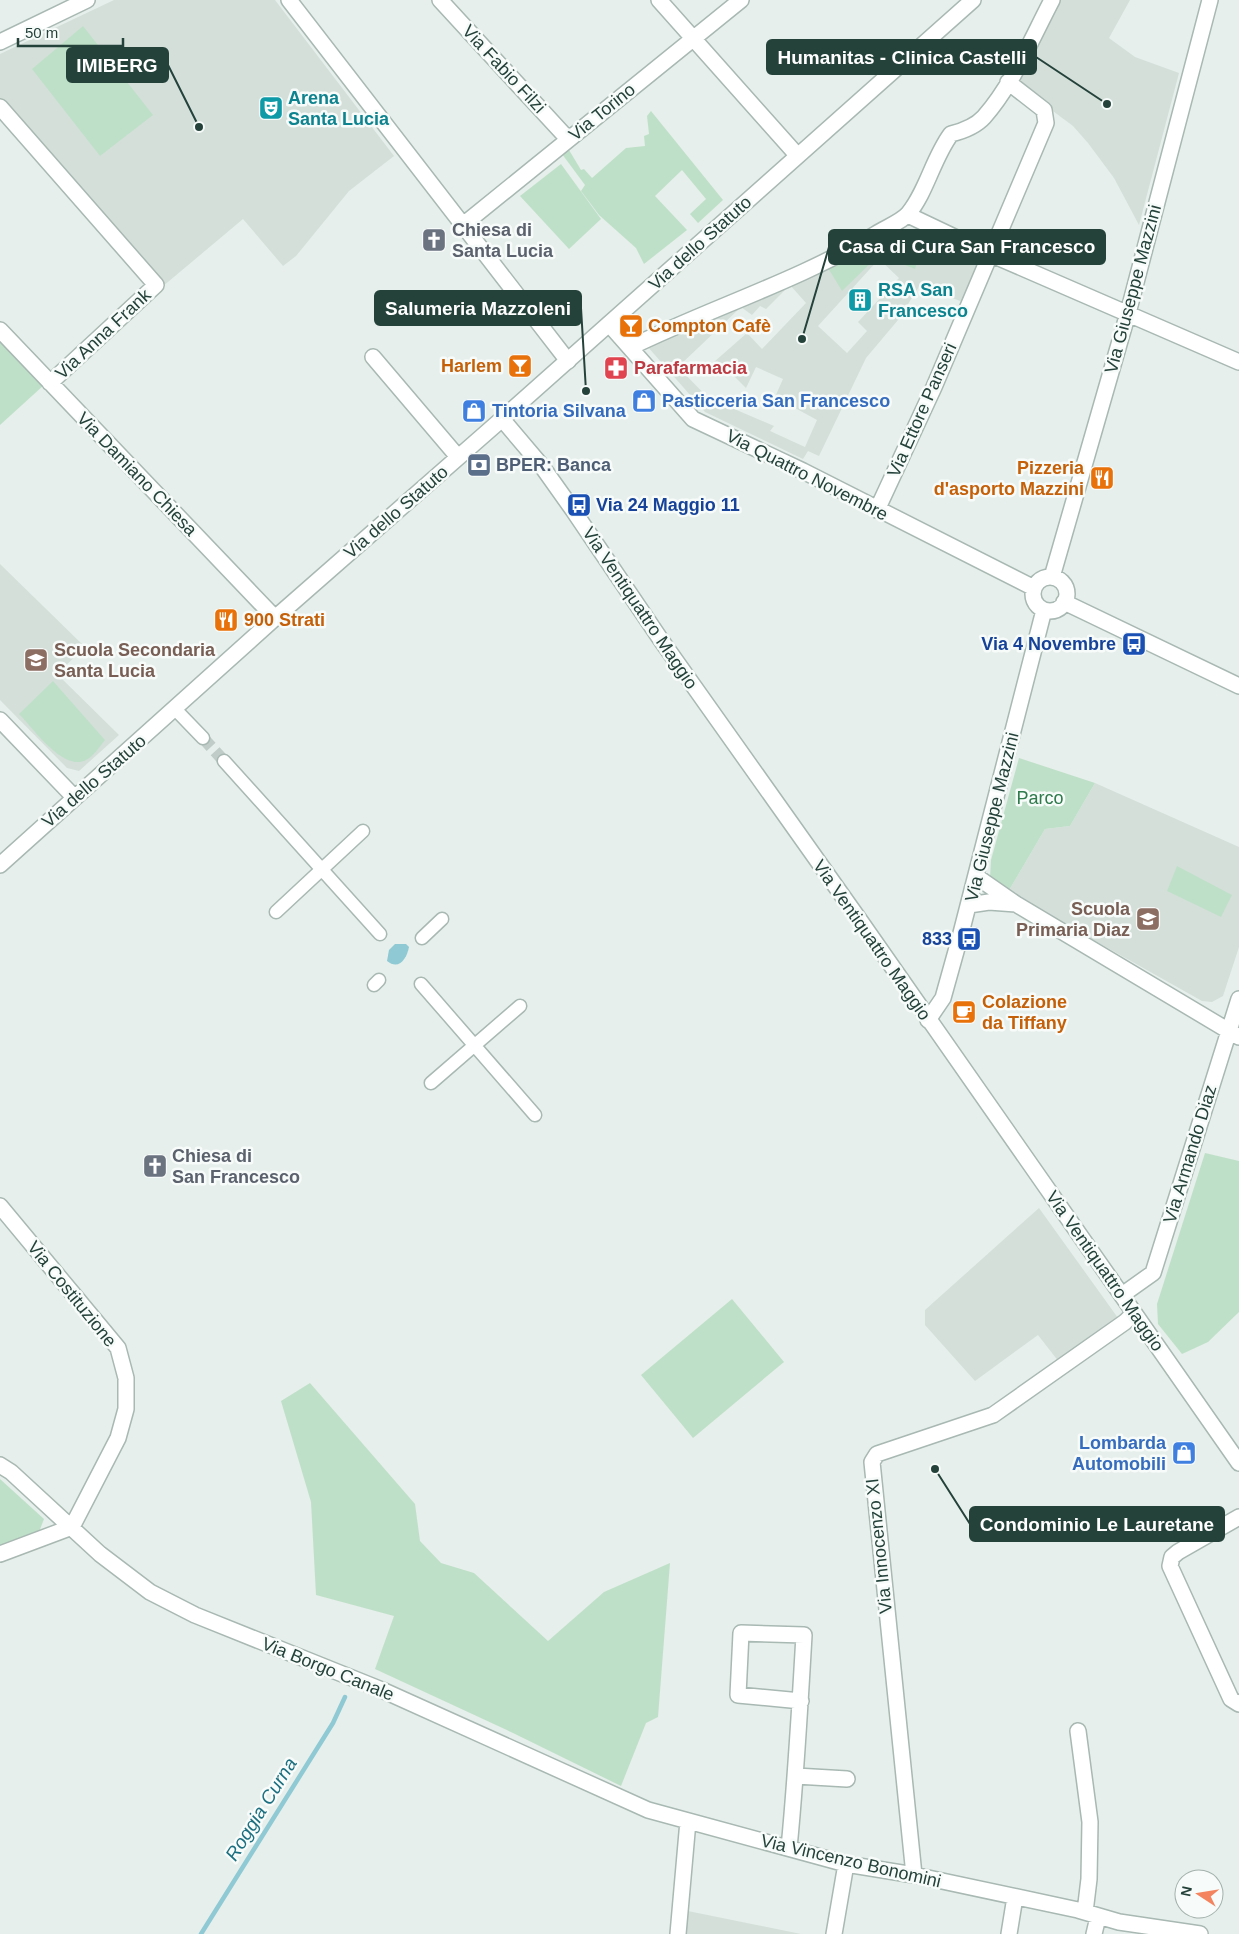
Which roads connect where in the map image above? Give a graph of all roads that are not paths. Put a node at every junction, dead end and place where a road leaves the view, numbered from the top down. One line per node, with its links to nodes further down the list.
1 (87, 0): 10 (street)
2 (289, 0): 16 (street)
3 (440, 0): 13 (street, Via Fabio Filzi)
4 (659, 0): 9 (street)
5 (741, 0): 9 (street, Via Torino)
6 (973, 0): 14 (street, Via dello Statuto)
7 (1052, 0): 11 (street)
8 (1210, 0): 18 (street, Via Giuseppe Mazzini)
9 (694, 38): 13 (street, Via Torino); 14 (street)
10 (0, 42)
11 (1008, 82): 15 (street); 17 (street, Via Ettore Panseri)
12 (0, 107): 25 (street, Via Anna Frank)
13 (568, 139): 16 (street, Via Torino)
14 (797, 155): 19 (street, Via dello Statuto)
15 (908, 215): 17 (street); 21 (street)
16 (463, 226): 23 (street)
17 (990, 254): 18 (street); 28 (street, Via Ettore Panseri)
18 (1128, 313): 24 (street); 29 (street, Via Giuseppe Mazzini)
19 (609, 324): 21 (street, Via Quattro Novembre); 23 (street, Via dello Statuto)
20 (0, 330): 25 (street, Via Damiano Chiesa)
21 (631, 348): 28 (street, Via Quattro Novembre)
22 (372, 358): 27 (street)
23 (568, 361): 26 (street, Via dello Statuto)
24 (1239, 362)
25 (50, 383): 33 (street, Via Damiano Chiesa)
26 (502, 419): 27 (street, Via dello Statuto); 53 (street, Via Ventiquattro Maggio)
27 (458, 457): 33 (street, Via dello Statuto)
28 (877, 510): 30 (street, Via Quattro Novembre)
29 (1052, 577): 30 (street); 31 (street)
30 (1034, 588): 32 (street)
31 (1064, 602): 32 (street); 34 (street)
32 (1044, 610): 43 (street, Via Giuseppe Mazzini)
33 (275, 618): 35 (street, Via dello Statuto)
34 (1239, 686)
35 (176, 709): 37 (street); 39 (street, Via dello Statuto)
36 (0, 720): 39 (street)
37 (202, 738)
38 (224, 761): 42 (street)
39 (74, 797): 41 (street, Via dello Statuto)
40 (363, 831): 42 (street)
41 (0, 865)
42 (323, 869): 46 (street); 48 (street)
43 (977, 877): 44 (street); 45 (street, Via Giuseppe Mazzini)
44 (1016, 904): 45 (street); 54 (street)
45 (970, 905): 53 (street, Via Giuseppe Mazzini)
46 (276, 912)
47 (442, 919): 49 (street)
48 (380, 934)
49 (422, 938)
50 (422, 984): 55 (street)
51 (1239, 999): 54 (street, Via Armando Diaz)
52 (520, 1006): 55 (street)
53 (928, 1020): 59 (street, Via Ventiquattro Maggio)
54 (1234, 1033): 59 (street, Via Armando Diaz)
55 (475, 1046): 56 (street); 57 (street)
56 (431, 1083)
57 (536, 1115)
58 (0, 1206): 64 (street, Via Costituzione)
59 (1122, 1295): 60 (street, Via Ventiquattro Maggio)
60 (1134, 1313): 61 (street, Via Ventiquattro Maggio); 74 (street, Via Innocenzo XI)
61 (1239, 1463)
62 (0, 1465): 64 (street, Via Borgo Canale)
63 (1239, 1516): 67 (street)
64 (72, 1527): 65 (street); 71 (street, Via Borgo Canale)
65 (0, 1554)
66 (801, 1702): 66 (street); 69 (street)
67 (1239, 1704)
68 (1078, 1731): 76 (street)
69 (796, 1776): 70 (street); 72 (street)
70 (847, 1779)
71 (688, 1821): 72 (street, Via Vincenzo Bonomini); 77 (street)
72 (789, 1848): 73 (street, Via Vincenzo Bonomini)
73 (846, 1864): 74 (street, Via Vincenzo Bonomini); 78 (street)
74 (914, 1875): 75 (street, Via Vincenzo Bonomini)
75 (1014, 1897): 76 (street, Via Vincenzo Bonomini); 79 (street)
76 (1091, 1914): 80 (street); 81 (street, Via Vincenzo Bonomini)
77 (678, 1934)
78 (834, 1934)
79 (1009, 1934)
80 (1094, 1934)
81 (1200, 1934)

